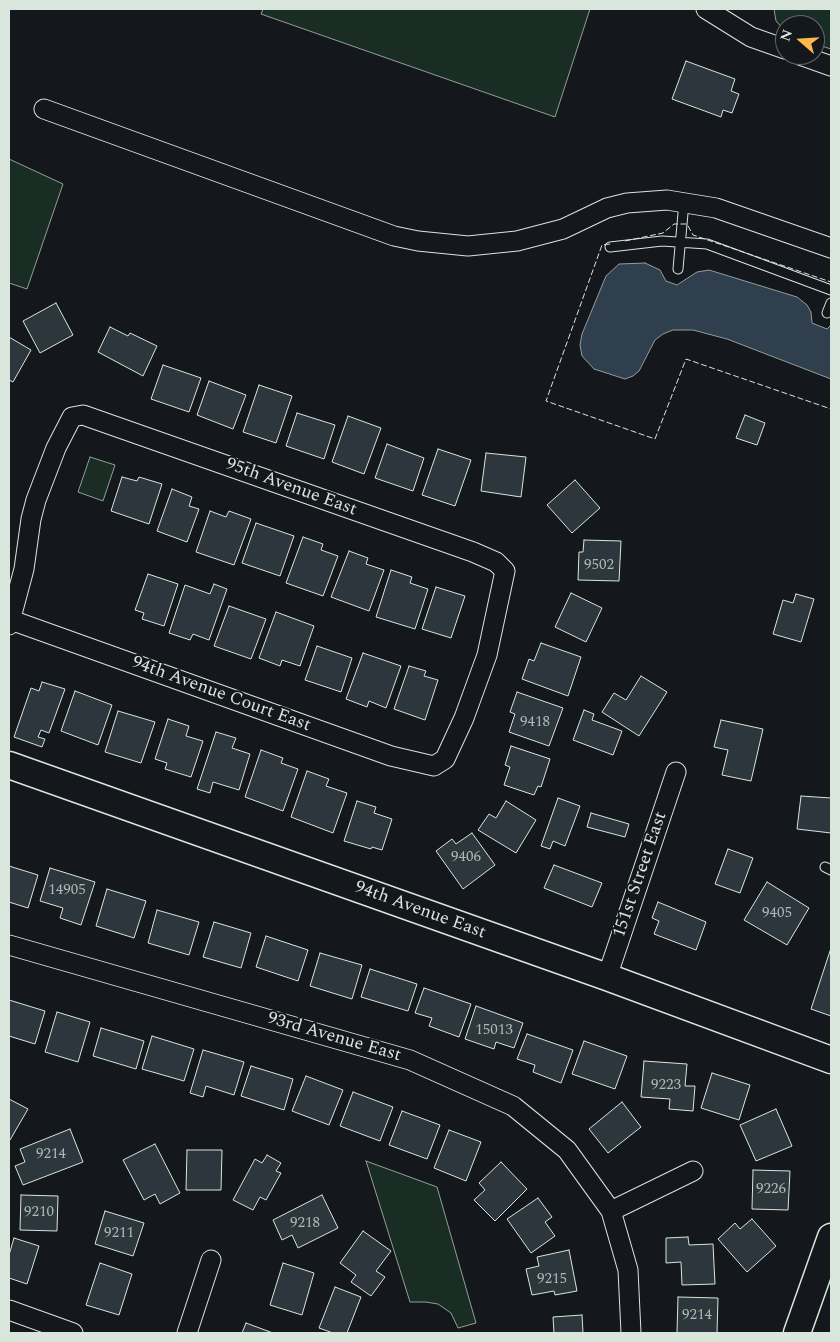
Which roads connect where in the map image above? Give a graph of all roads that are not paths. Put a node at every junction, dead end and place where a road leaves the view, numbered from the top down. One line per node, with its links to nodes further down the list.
1 (706, 9): 2 (street)
2 (775, 46)
3 (44, 109): 4 (street)
4 (684, 201): 5 (lane); 7 (street)
5 (680, 241): 6 (lane); 8 (lane); 9 (lane)
6 (610, 247)
7 (831, 248)
8 (678, 269)
9 (831, 290)
10 (831, 303): 11 (lane)
11 (827, 313)
12 (10, 622): 14 (street, 94th Avenue Court East); 14 (street, 95th Avenue East)
13 (9, 765): 17 (main road, 94th Avenue East)
14 (434, 766)
15 (676, 772): 17 (street, 151st Street East)
16 (9, 945): 20 (street, 93rd Avenue East)
17 (607, 977): 18 (main road, 94th Avenue East)
18 (831, 1060)
19 (693, 1171): 20 (street)
20 (612, 1212): 26 (street)
21 (831, 1237): 27 (main road)
22 (211, 1260): 25 (street)
23 (9, 1310): 24 (street)
24 (74, 1333)
25 (187, 1333)
26 (632, 1333)
27 (797, 1333)

